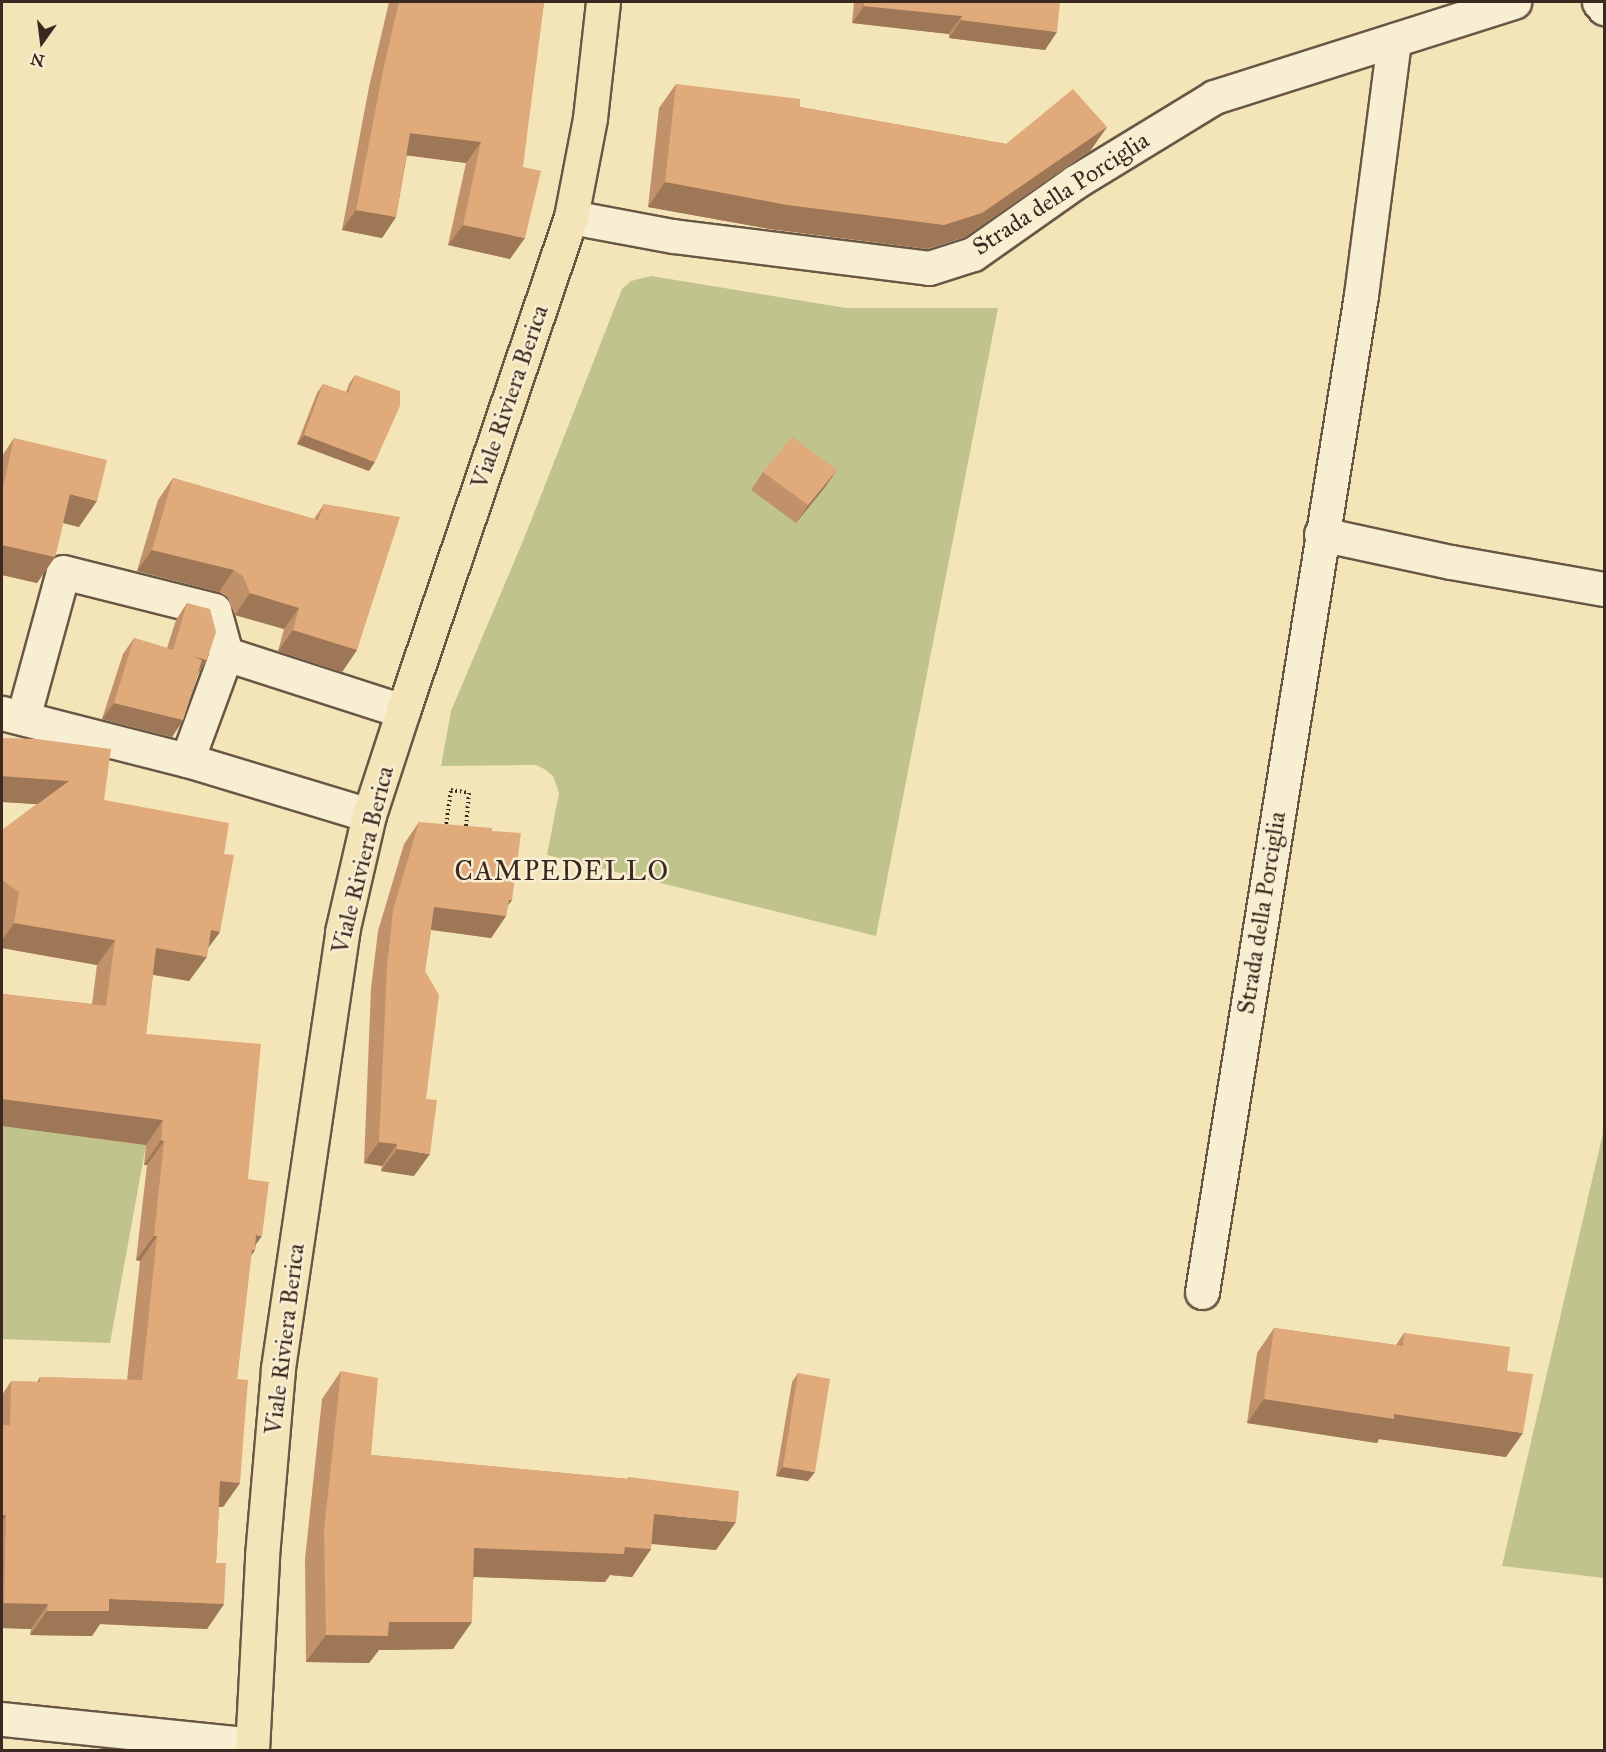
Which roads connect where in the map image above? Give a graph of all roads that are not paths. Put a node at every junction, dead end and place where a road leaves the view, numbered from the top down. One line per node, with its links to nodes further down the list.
1 (603, 2): 6 (main road, Viale Riviera Berica)
2 (1514, 2): 5 (street, Strada della Porciglia)
3 (1599, 2): 4 (street)
4 (1605, 8)
5 (1394, 40): 6 (street, Strada della Porciglia); 7 (street, Strada della Porciglia)
6 (571, 217): 10 (main road, Viale Riviera Berica)
7 (1321, 534): 8 (street); 14 (street, Strada della Porciglia)
8 (1605, 589)
9 (226, 654): 10 (street); 11 (street); 12 (street)
10 (403, 711): 13 (main road, Viale Riviera Berica)
11 (12, 715): 12 (street)
12 (187, 760): 13 (street)
13 (369, 815): 16 (main road, Viale Riviera Berica)
14 (1202, 1292)
15 (2, 1719): 16 (street, Viale Riviera Berica)
16 (252, 1748)

